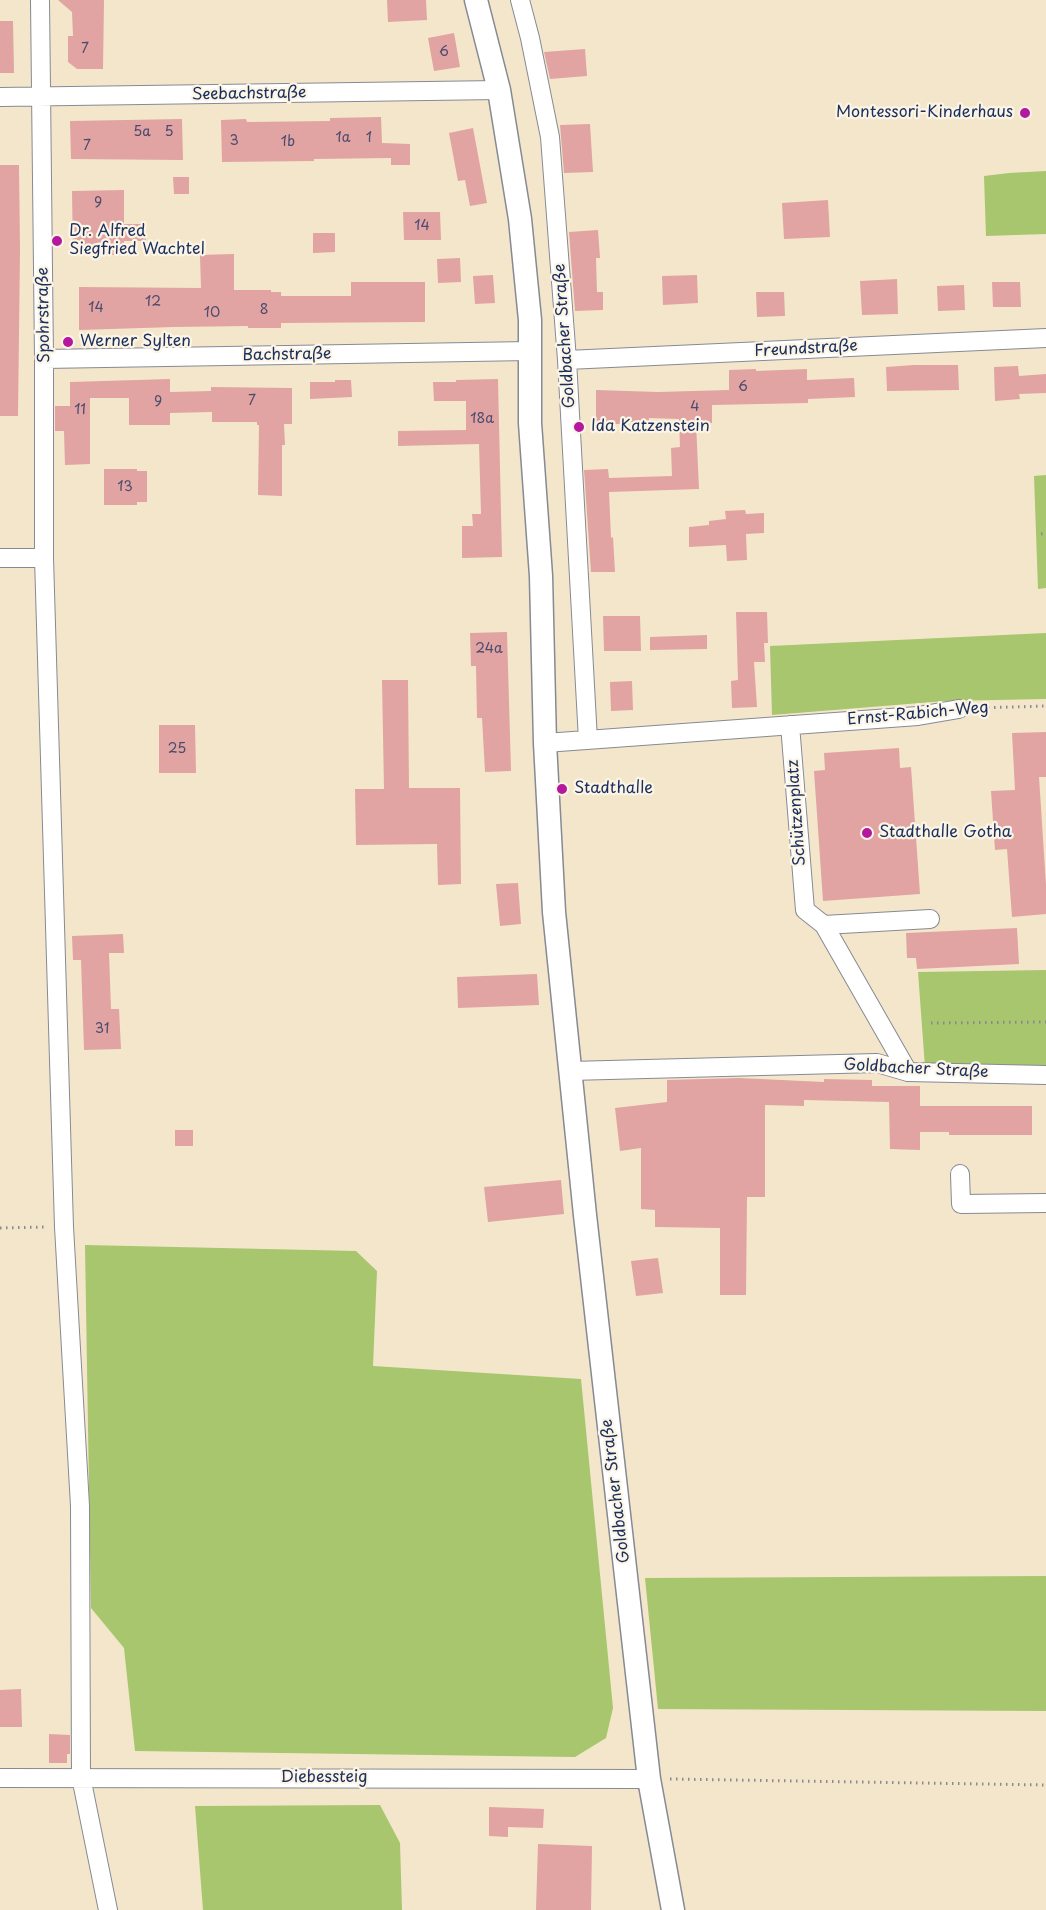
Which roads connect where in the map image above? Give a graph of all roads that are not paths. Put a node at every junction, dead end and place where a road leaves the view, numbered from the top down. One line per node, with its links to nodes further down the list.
1 (40, 0): 5 (street, Spohrstraße)
2 (476, 0): 4 (main road, Goldbacher Straße)
3 (520, 0): 10 (street, Goldbacher Straße)
4 (499, 90): 5 (street, Seebachstraße); 8 (main road, Goldbacher Straße)
5 (42, 96): 6 (street, Seebachstraße); 9 (street, Spohrstraße)
6 (0, 97)
7 (1046, 338): 10 (street, Freundstraße)
8 (530, 351): 9 (street, Bachstraße); 16 (main road, Goldbacher Straße)
9 (44, 359): 12 (street, Spohrstraße)
10 (567, 360): 15 (street, Goldbacher Straße)
11 (0, 558): 12 (street)
12 (44, 558): 24 (street, Spohrstraße)
13 (958, 709): 14 (street, Ernst-Rabich-Weg)
14 (790, 724): 15 (street); 18 (street, Schützenplatz)
15 (588, 740): 16 (street)
16 (545, 743): 19 (main road, Goldbacher Straße)
17 (930, 919): 18 (street)
18 (824, 925): 20 (street, Schützenplatz)
19 (570, 1071): 20 (street, Goldbacher Straße); 26 (main road, Goldbacher Straße)
20 (908, 1072): 21 (street, Goldbacher Straße)
21 (1046, 1075)
22 (960, 1174): 23 (street)
23 (1046, 1203)
24 (81, 1777): 25 (street, Diebessteig); 26 (street, Diebessteig); 27 (street, Spohrstraße)
25 (0, 1778)
26 (649, 1779): 28 (main road, Goldbacher Straße)
27 (108, 1910)
28 (673, 1910)

